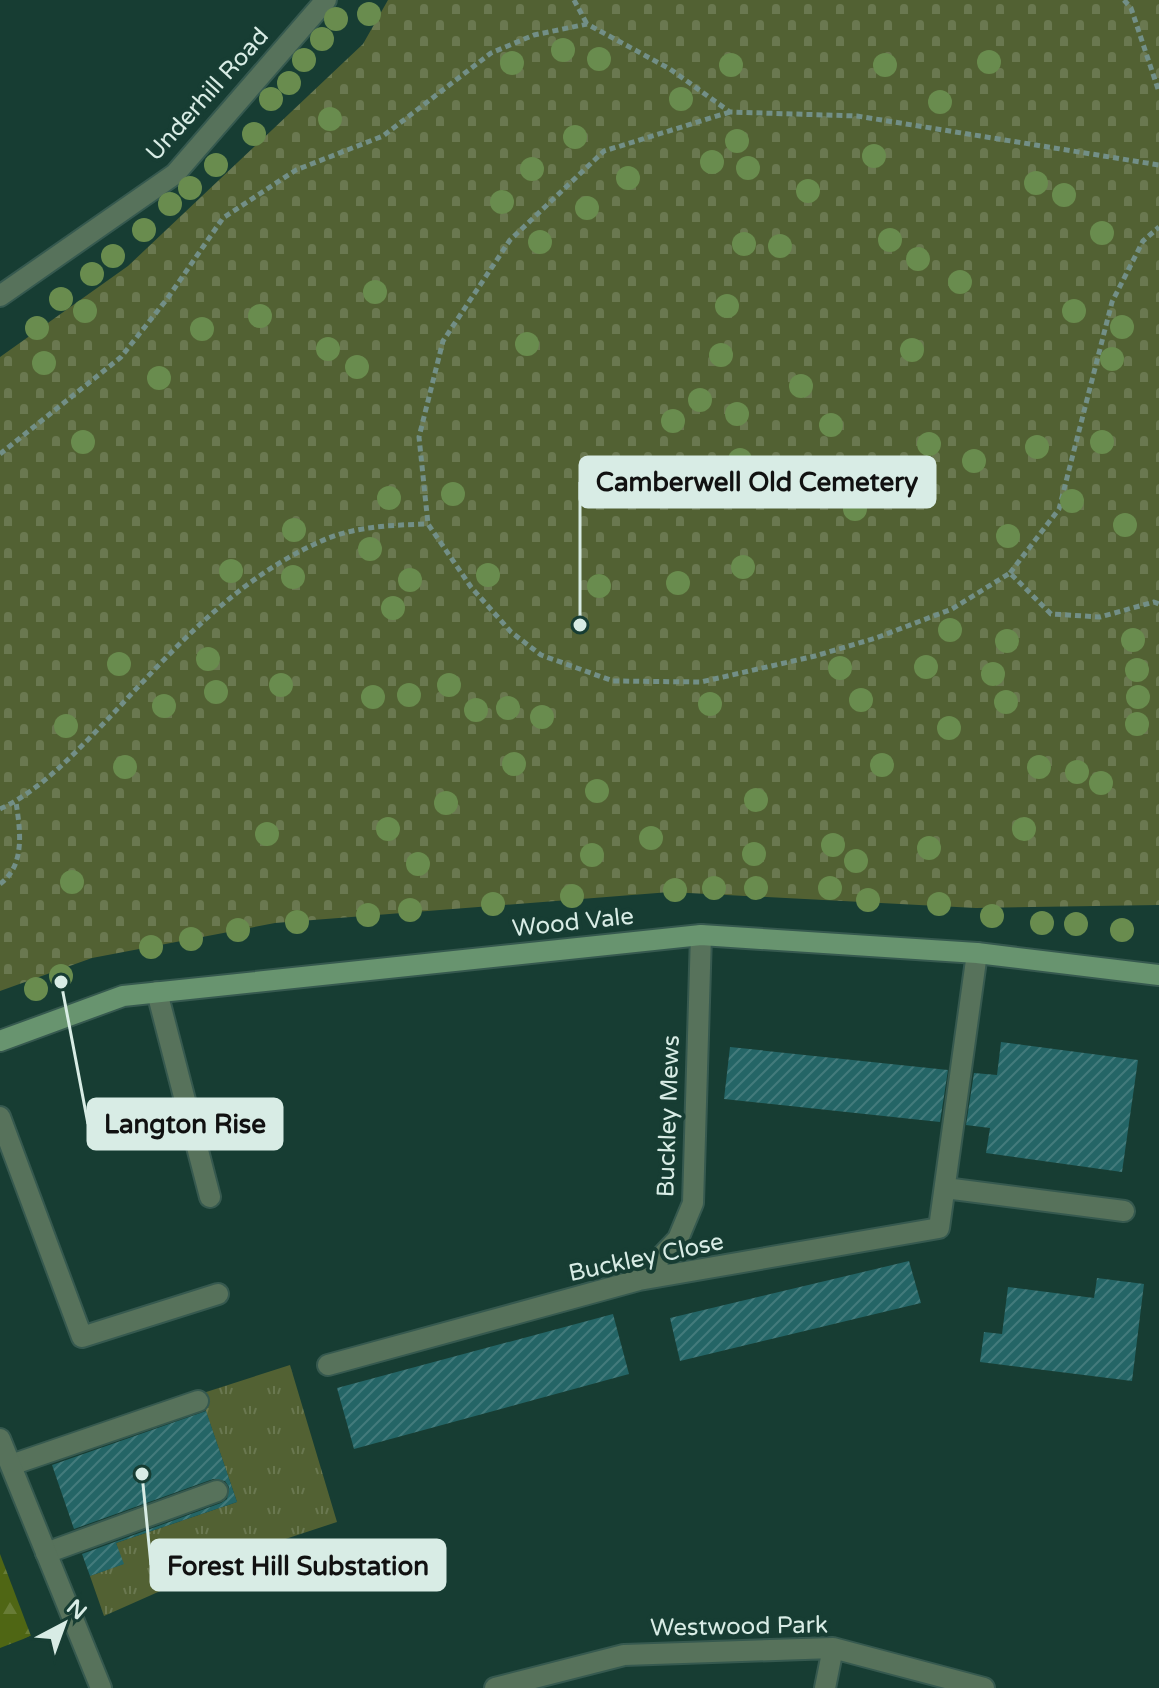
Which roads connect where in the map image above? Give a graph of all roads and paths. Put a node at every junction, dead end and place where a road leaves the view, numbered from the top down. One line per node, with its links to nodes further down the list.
1 (326, 0): 9 (street, Underhill Road)
2 (574, 0): 4 (path)
3 (1124, 0): 5 (path)
4 (587, 24): 6 (path); 10 (path)
5 (1159, 92)
6 (730, 112): 7 (path); 11 (path)
7 (1159, 165)
8 (1159, 227): 12 (path)
9 (0, 296)
10 (0, 454)
11 (428, 524): 12 (path); 14 (path)
12 (1010, 573): 13 (path)
13 (1159, 604)
14 (16, 802): 15 (path); 16 (path)
15 (0, 809)
16 (0, 884)
17 (701, 935): 18 (street, Wood Vale); 20 (street, Wood Vale); 26 (street, Buckley Mews)
18 (977, 953): 19 (street, Wood Vale); 23 (street, Buckley Close)
19 (1159, 975)
20 (157, 992): 21 (street, Wood Vale); 24 (street)
21 (0, 1041)
22 (0, 1117): 27 (street)
23 (945, 1188): 25 (street); 26 (street, Buckley Close)
24 (210, 1197)
25 (1124, 1211)
26 (639, 1280): 28 (street, Buckley Close)
27 (218, 1294)
28 (328, 1365)
29 (198, 1401): 31 (street)
30 (0, 1439): 31 (street)
31 (11, 1465): 33 (street)
32 (217, 1491): 33 (street)
33 (46, 1553): 35 (street)
34 (833, 1648): 36 (street, Westwood Park); 37 (street); 38 (street, Westwood Park)
35 (101, 1688)
36 (495, 1688)
37 (825, 1688)
38 (984, 1688)

